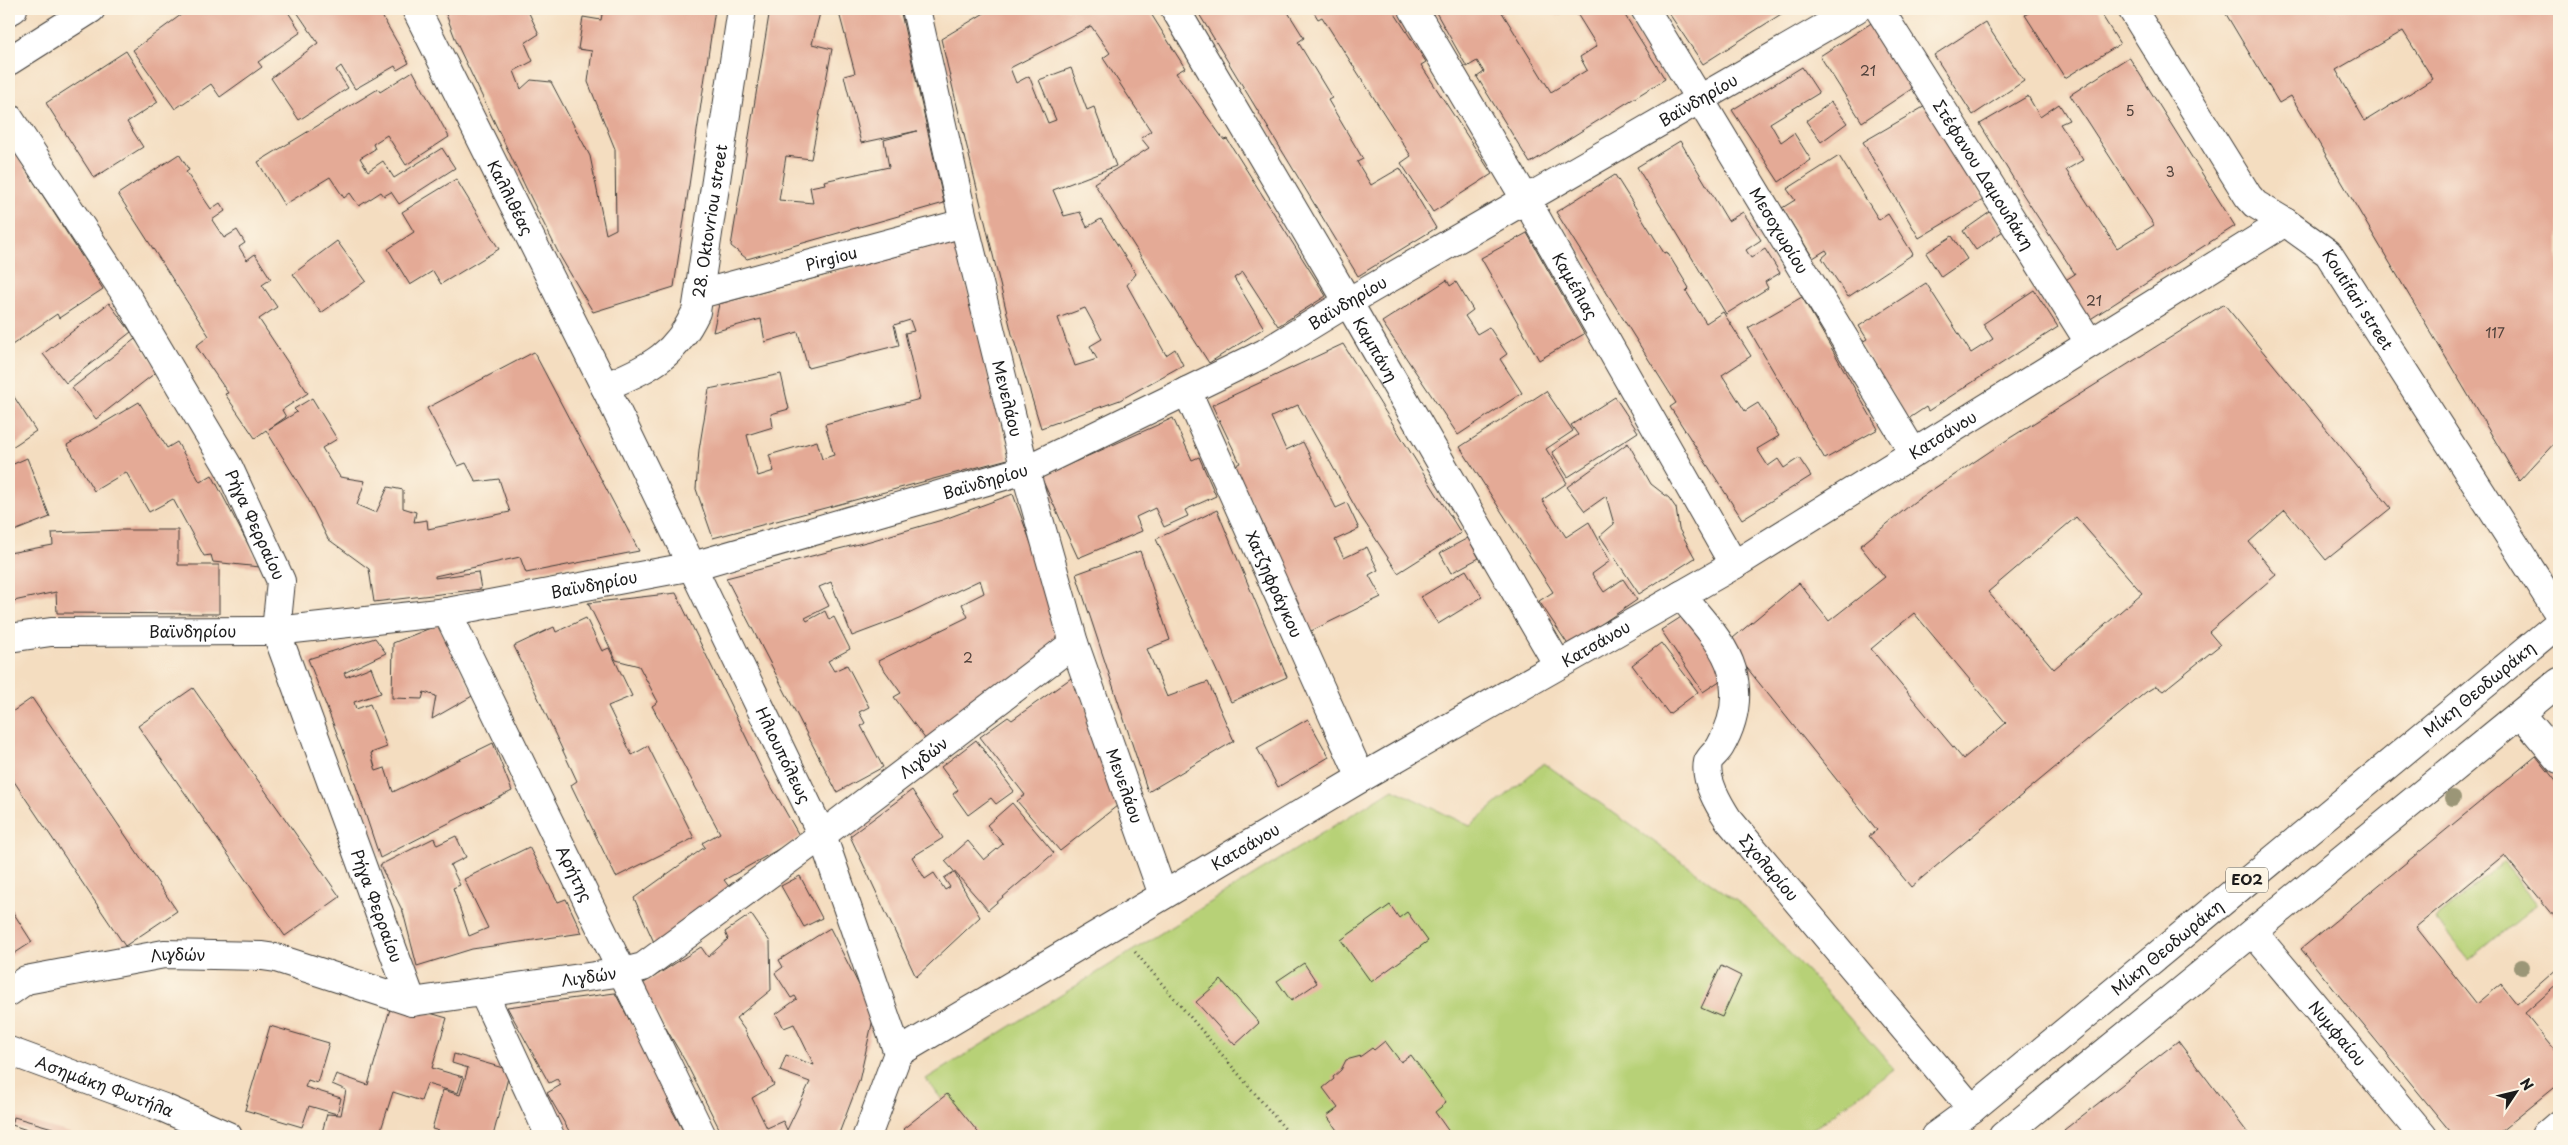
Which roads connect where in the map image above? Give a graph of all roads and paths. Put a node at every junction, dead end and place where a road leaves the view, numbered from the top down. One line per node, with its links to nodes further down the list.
1 (13, 9): 12 (main road)
2 (91, 9): 13 (main road)
3 (416, 9): 22 (main road, Καλλιθέας)
4 (742, 9): 19 (main road, 28. Oktovriou street)
5 (1174, 9): 20 (main road, Καμπάνη)
6 (1413, 9): 16 (main road, Καμέλιας)
7 (1645, 9): 14 (main road, Μεσοχωρίου)
8 (1856, 9): 14 (main road, Βαϊνδηρίου)
9 (1879, 9): 21 (main road, Στέφανου Δαμουλάκη)
10 (2132, 9): 17 (main road, Koutifari street)
11 (919, 10): 18 (main road, Μενελάου)
12 (9, 11)
13 (9, 62)
14 (1699, 100): 16 (main road, Βαϊνδηρίου); 24 (main road, Μεσοχωρίου)
15 (9, 118): 32 (main road, Ρήγα Φερραίου)
16 (1526, 200): 20 (main road, Βαϊνδηρίου); 26 (main road, Καμέλιας)
17 (2285, 222): 21 (main road, Κατσάνου); 30 (main road, Koutifari street)
18 (964, 223): 19 (main road, Pirgiou); 25 (main road, Μενελάου)
19 (700, 294): 22 (main road, 28. Oktovriou street)
20 (1348, 302): 23 (main road, Βαϊνδηρίου); 35 (main road, Καμπάνη)
21 (2089, 342): 24 (main road, Κατσάνου)
22 (605, 387): 27 (main road, Ηλιουπόλεως)
23 (1187, 392): 25 (main road, Βαϊνδηρίου); 39 (main road, Χατζηφράγκου)
24 (1913, 452): 26 (main road, Κατσάνου)
25 (1025, 470): 27 (main road, Βαϊνδηρίου); 34 (main road, Μενελάου)
26 (1734, 565): 28 (main road, Κατσάνου)
27 (693, 566): 29 (main road, Βαϊνδηρίου); 40 (main road, Ηλιουπόλεως)
28 (1681, 595): 35 (main road, Κατσάνου); 50 (main road, Σχολαρίου)
29 (448, 612): 32 (main road, Βαϊνδηρίου); 44 (main road, Αρήτης)
30 (2559, 614)
31 (2559, 623): 50 (main road, Μίκη Θεοδωράκη / ΕΟ2)
32 (276, 631): 33 (main road, Βαϊνδηρίου); 47 (main road, Ρήγα Φερραίου)
33 (9, 638)
34 (1074, 643): 40 (main road, Λιγδών); 41 (main road, Μενελάου)
35 (1558, 665): 39 (main road, Κατσάνου)
36 (2559, 682): 37 (main road, ΕΟ2)
37 (2521, 714): 38 (main road); 43 (main road, ΕΟ2)
38 (2559, 759)
39 (1361, 778): 41 (main road, Κατσάνου)
40 (822, 835): 44 (main road, Λιγδών); 49 (main road, Ηλιουπόλεως)
41 (1163, 895): 42 (main road, Κατσάνου)
42 (1112, 925): 49 (main road, Κατσάνου); 56 (path)
43 (2253, 932): 58 (main road, ΕΟ2); 59 (main road, Νυμφαίου)
44 (623, 972): 46 (main road, Λιγδών); 54 (main road, Αρήτης)
45 (9, 992): 47 (main road, Λιγδών)
46 (483, 992): 47 (main road, Λιγδών); 53 (main road)
47 (408, 1001)
48 (9, 1051): 52 (main road, Ασημάκη Φωτήλα)
49 (898, 1053): 55 (main road)
50 (1972, 1108): 57 (main road, Μίκη Θεοδωράκη / ΕΟ2)
51 (2559, 1124): 60 (main road)
52 (228, 1136)
53 (550, 1136)
54 (702, 1136)
55 (867, 1136)
56 (1291, 1136)
57 (1935, 1136)
58 (2003, 1136)
59 (2423, 1136)
60 (2545, 1136)

